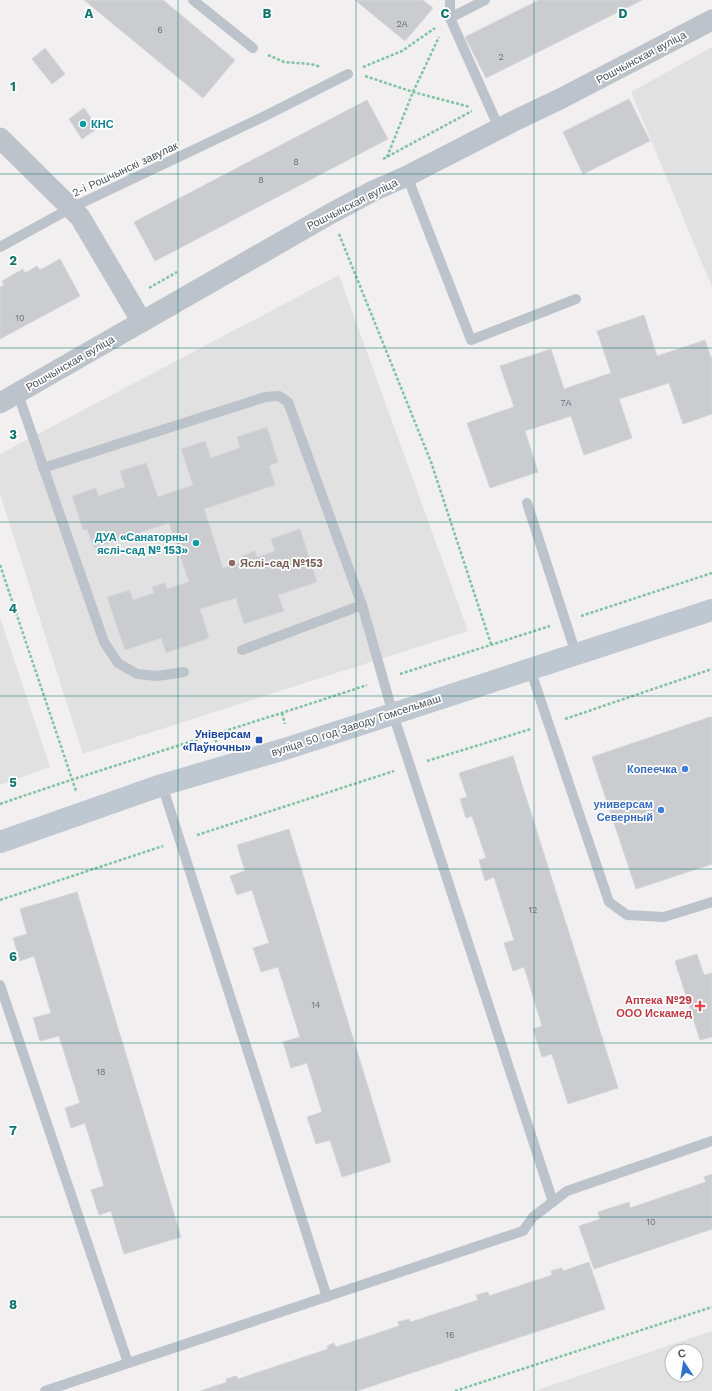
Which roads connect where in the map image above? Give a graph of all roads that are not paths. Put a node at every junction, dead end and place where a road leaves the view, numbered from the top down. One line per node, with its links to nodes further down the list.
1 (193, 0): 6 (lane)
2 (450, 0): 4 (lane)
3 (484, 0): 4 (lane)
4 (450, 18): 8 (lane)
5 (712, 20): 8 (street, Рошчынская вуліца)
6 (253, 48)
7 (348, 74): 11 (lane, 2-і Рошчынскі завулак)
8 (495, 120): 10 (street, Рошчынская вуліца)
9 (0, 138): 11 (street)
10 (407, 176): 13 (lane); 14 (street, Рошчынская вуліца)
11 (71, 208): 12 (lane, 2-і Рошчынскі завулак); 14 (street)
12 (0, 247)
13 (576, 299)
14 (142, 322): 15 (street, Рошчынская вуліца)
15 (9, 398): 16 (lane)
16 (43, 468): 18 (lane); 23 (lane)
17 (527, 503): 21 (lane)
18 (362, 605): 20 (lane); 24 (lane)
19 (712, 610): 21 (street, вуліца 50 год Заводу Гомсельмаш)
20 (242, 650)
21 (576, 654): 22 (street, вуліца 50 год Заводу Гомсельмаш)
22 (530, 669): 24 (street, вуліца 50 год Заводу Гомсельмаш); 27 (lane)
23 (184, 672)
24 (393, 714): 25 (street, вуліца 50 год Заводу Гомсельмаш); 30 (lane)
25 (162, 786): 26 (street, вуліца 50 год Заводу Гомсельмаш); 31 (lane)
26 (0, 842)
27 (712, 902)
28 (0, 985): 32 (lane)
29 (712, 1141): 30 (lane)
30 (553, 1202): 31 (lane)
31 (327, 1297): 32 (lane)
32 (128, 1363): 33 (lane)
33 (45, 1391)

